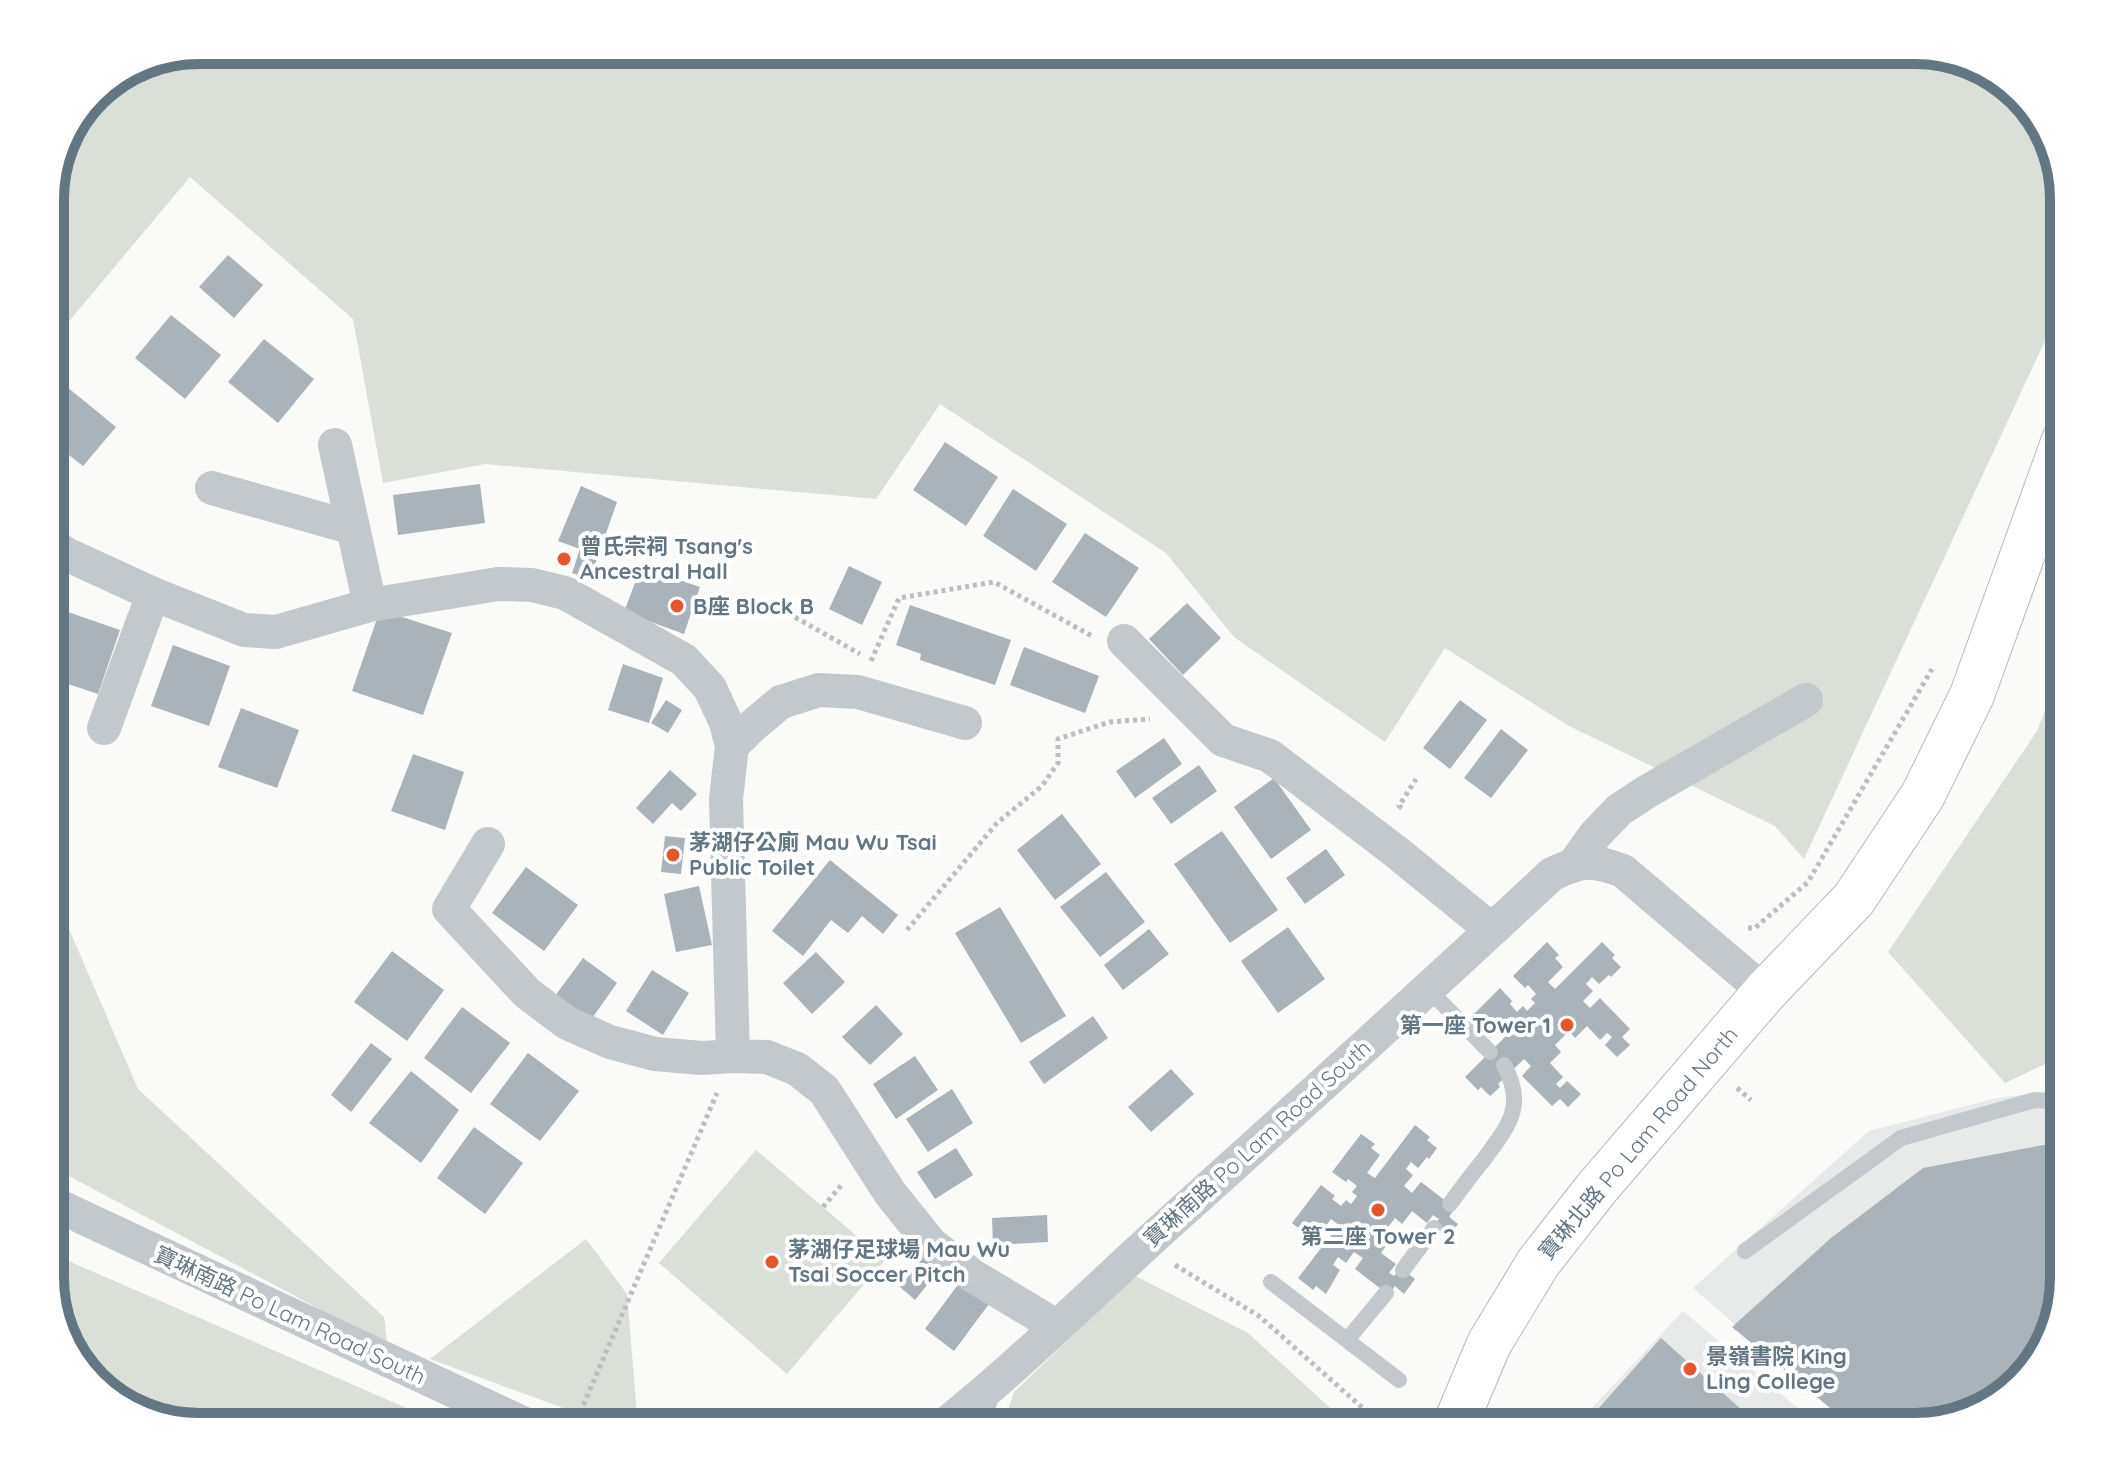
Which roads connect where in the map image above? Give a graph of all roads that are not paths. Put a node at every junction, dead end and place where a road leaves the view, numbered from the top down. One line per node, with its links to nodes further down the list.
1 (335, 445): 4 (street)
2 (2050, 479): 19 (main road, 寶琳北路 Po Lam Road North)
3 (212, 488): 4 (street)
4 (353, 528): 7 (street)
5 (64, 553): 6 (street)
6 (153, 594): 7 (street); 12 (street)
7 (370, 605): 14 (street)
8 (1124, 641): 13 (street)
9 (1806, 700): 16 (street, 寶琳南路 Po Lam Road South)
10 (1167, 719): 13 (street)
11 (965, 723): 14 (street)
12 (104, 728)
13 (1223, 740): 17 (street)
14 (732, 746): 21 (street)
15 (488, 844): 21 (street)
16 (1575, 863): 17 (street, 寶琳南路 Po Lam Road South); 19 (street)
17 (1492, 930): 18 (street, 寶琳南路 Po Lam Road South)
18 (1428, 989): 20 (lane); 31 (street, 寶琳南路 Po Lam Road South)
19 (1765, 992): 38 (main road, 寶琳北路 Po Lam Road North)
20 (1490, 1052)
21 (733, 1056): 31 (street)
22 (1504, 1065): 24 (lane)
23 (2050, 1101): 27 (lane)
24 (1450, 1204)
25 (64, 1209): 35 (street, 寶琳南路 Po Lam Road South)
26 (1434, 1228): 28 (lane)
27 (1745, 1251)
28 (1403, 1270)
29 (1271, 1282): 32 (lane)
30 (1386, 1293): 32 (lane)
31 (1056, 1326): 34 (street, 寶琳南路 Po Lam Road South)
32 (1347, 1340): 33 (lane)
33 (1399, 1380)
34 (995, 1385): 36 (street, 寶琳南路 Po Lam Road South); 37 (lane)
35 (501, 1413)
36 (960, 1413)
37 (986, 1413)
38 (1460, 1413)

